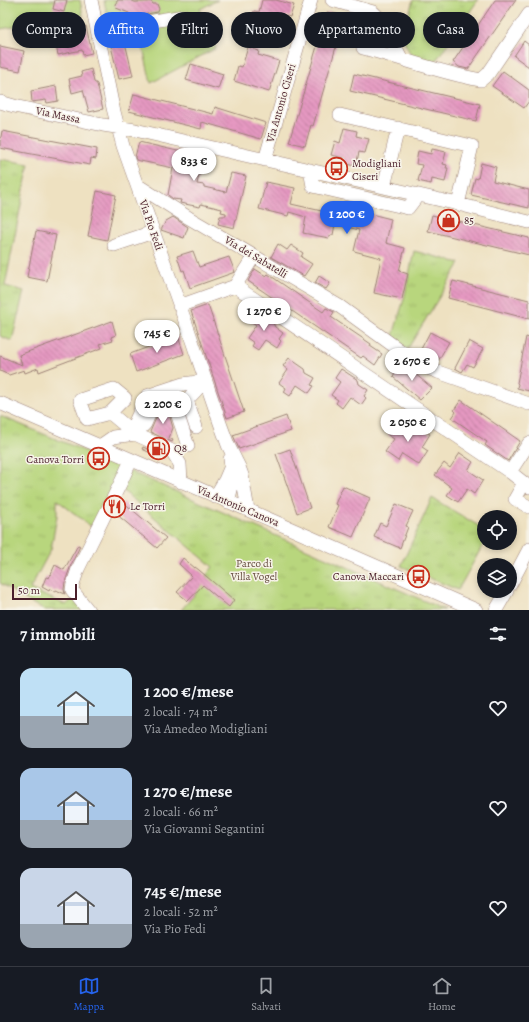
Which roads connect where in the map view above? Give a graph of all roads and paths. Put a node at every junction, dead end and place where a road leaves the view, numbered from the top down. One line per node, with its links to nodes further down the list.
1 (91, 0): 6 (street, Via Pio Fedi)
2 (311, 0): 15 (street, Via Antonio Ciseri)
3 (332, 0): 4 (street)
4 (373, 12)
5 (529, 14): 10 (street)
6 (94, 15)
7 (101, 48): 13 (street, Via Pio Fedi)
8 (363, 48): 10 (street)
9 (396, 48): 10 (street)
10 (401, 58)
11 (0, 102): 13 (street, Via Massa)
12 (340, 115): 14 (street)
13 (118, 127): 15 (street, Via Massa); 17 (street, Via Pio Fedi)
14 (398, 128): 18 (street); 20 (street)
15 (265, 160): 16 (street, Via Massa)
16 (310, 170): 18 (street, Via Massa); 19 (street)
17 (137, 185): 21 (street, Via dei Sabatelli); 23 (street, Via Pio Fedi)
18 (384, 187): 19 (street, Via Massa)
19 (418, 195): 20 (street, Via Massa)
20 (458, 204): 22 (street, Via Massa)
21 (174, 208): 23 (street); 25 (street, Via dei Sabatelli)
22 (529, 222)
23 (151, 228): 24 (street); 27 (street, Via Pio Fedi)
24 (114, 245)
25 (254, 256): 26 (street); 30 (street, Via dei Sabatelli)
26 (235, 286): 27 (street); 41 (street)
27 (179, 306): 28 (street, Via Pio Fedi)
28 (205, 381): 32 (street, Via Pio Fedi); 33 (street); 34 (street)
29 (0, 403): 37 (street, Via Antonio Canova)
30 (529, 404)
31 (110, 412): 34 (street)
32 (220, 423): 33 (street); 36 (street, Via Pio Fedi)
33 (196, 427): 38 (street)
34 (134, 434): 37 (street); 38 (street); 40 (street)
35 (529, 443): 41 (street)
36 (228, 445): 44 (street, Via Pio Fedi); 46 (street, Via Pio Fedi)
37 (100, 446): 39 (street, Via Antonio Canova)
38 (188, 446): 40 (street)
39 (131, 460): 42 (street, Via Antonio Canova); 50 (street)
40 (180, 464): 42 (street)
41 (510, 472): 43 (street)
42 (181, 482): 44 (street, Via Antonio Canova)
43 (526, 485): 45 (street)
44 (222, 499): 46 (street, Via Antonio Canova)
45 (529, 508)
46 (248, 510): 51 (street, Via Antonio Canova)
47 (529, 549): 48 (street)
48 (517, 572)
49 (503, 598): 52 (street)
50 (88, 610)
51 (476, 610)
52 (496, 610)

